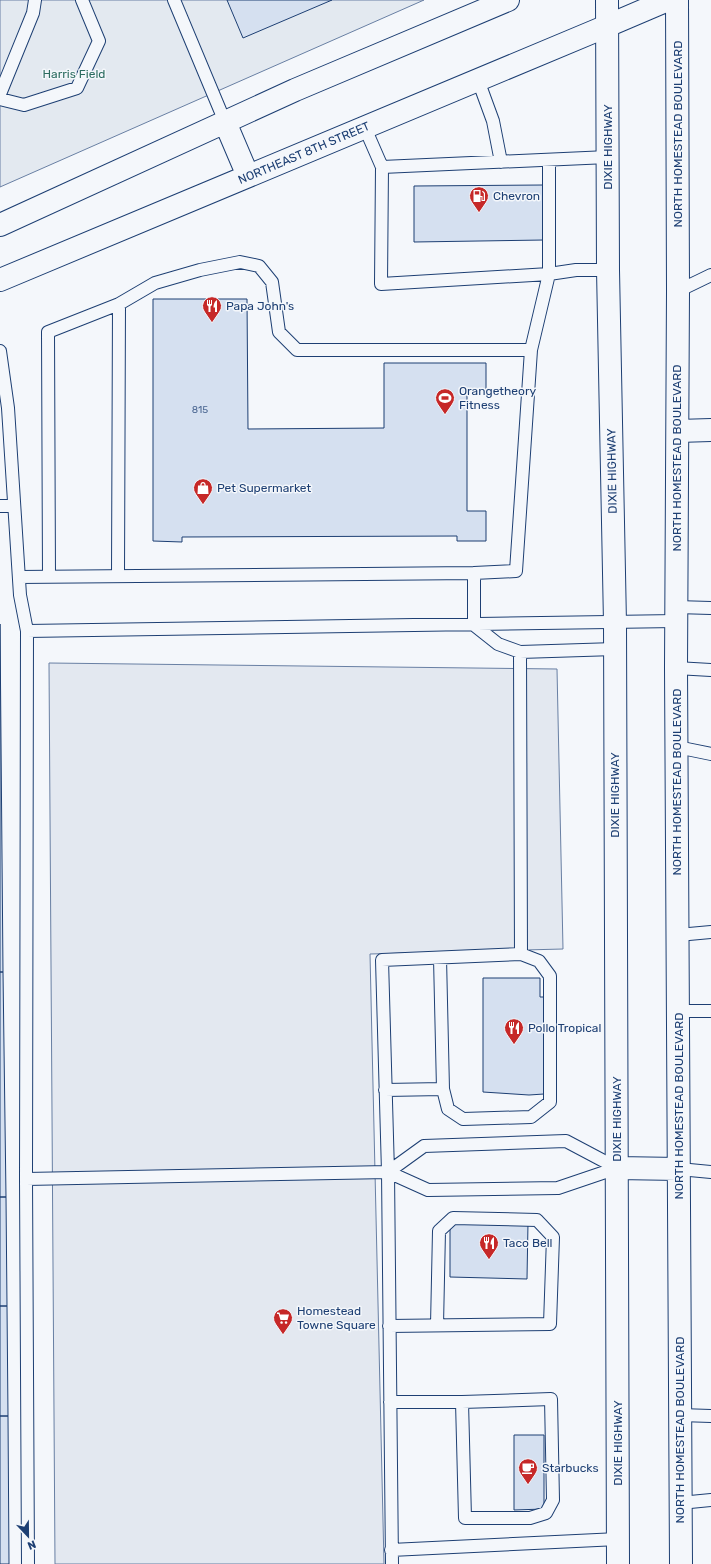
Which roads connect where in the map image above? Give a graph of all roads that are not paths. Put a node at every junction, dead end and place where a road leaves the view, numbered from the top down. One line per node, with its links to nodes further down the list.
1 (35, 0): 10 (lane)
2 (82, 0): 11 (lane)
3 (174, 0): 12 (lane)
4 (508, 0): 12 (main road)
5 (607, 0): 8 (main road, DIXIE HIGHWAY)
6 (668, 0): 8 (main road, NORTHEAST 8TH STREET)
7 (677, 0): 24 (main road, NORTH HOMESTEAD BOULEVARD)
8 (607, 26): 9 (main road, NORTHEAST 8TH STREET); 14 (main road, DIXIE HIGHWAY)
9 (478, 80): 13 (main road, NORTHEAST 8TH STREET); 16 (lane)
10 (0, 94)
11 (0, 99)
12 (225, 122): 18 (main road); 19 (main road)
13 (365, 128): 17 (lane); 18 (main road, NORTHEAST 8TH STREET)
14 (608, 157): 15 (lane); 20 (main road, DIXIE HIGHWAY)
15 (549, 160): 16 (lane); 21 (lane)
16 (500, 162): 17 (lane)
17 (382, 167): 21 (lane)
18 (248, 176): 23 (main road, NORTHEAST 8TH STREET)
19 (0, 225)
20 (608, 270): 21 (lane); 38 (main road, DIXIE HIGHWAY)
21 (550, 274): 26 (lane)
22 (711, 275): 24 (lane)
23 (0, 280)
24 (678, 291): 29 (main road, NORTH HOMESTEAD BOULEVARD)
25 (119, 304): 26 (lane); 33 (lane); 35 (lane)
26 (531, 350): 32 (lane)
27 (0, 351): 31 (lane)
28 (711, 430): 29 (main road)
29 (678, 431): 37 (main road, NORTH HOMESTEAD BOULEVARD)
30 (0, 506): 31 (lane)
31 (14, 506): 34 (lane)
32 (474, 573): 33 (lane); 39 (lane)
33 (118, 576): 35 (lane)
34 (19, 577): 35 (lane); 40 (lane)
35 (49, 577)
36 (711, 608): 37 (lane)
37 (676, 614): 38 (lane); 43 (main road, NORTH HOMESTEAD BOULEVARD)
38 (615, 623): 39 (lane); 41 (main road, DIXIE HIGHWAY)
39 (474, 625): 40 (lane); 42 (lane)
40 (27, 630): 59 (lane)
41 (615, 649): 42 (lane); 55 (main road, DIXIE HIGHWAY)
42 (520, 652): 49 (lane)
43 (676, 668): 44 (lane); 45 (main road, NORTH HOMESTEAD BOULEVARD)
44 (711, 670)
45 (677, 747): 46 (lane); 48 (main road, NORTH HOMESTEAD BOULEVARD)
46 (711, 754)
47 (711, 932): 48 (lane)
48 (678, 935): 51 (main road, NORTH HOMESTEAD BOULEVARD)
49 (521, 954): 50 (lane); 53 (lane)
50 (440, 958): 53 (lane); 54 (lane)
51 (678, 1011): 52 (lane); 56 (main road, NORTH HOMESTEAD BOULEVARD)
52 (711, 1011)
53 (442, 1089): 54 (lane)
54 (385, 1090): 57 (lane)
55 (617, 1168): 56 (main road); 57 (lane); 57 (lane); 68 (main road, DIXIE HIGHWAY)
56 (679, 1169): 58 (lane); 64 (main road, NORTH HOMESTEAD BOULEVARD)
57 (388, 1172): 59 (lane); 61 (lane)
58 (711, 1172)
59 (26, 1179): 70 (lane)
60 (437, 1325): 60 (lane); 61 (lane)
61 (390, 1326): 62 (lane)
62 (390, 1402): 63 (lane); 69 (lane)
63 (462, 1402): 63 (lane)
64 (680, 1415): 65 (lane); 67 (main road, NORTH HOMESTEAD BOULEVARD)
65 (711, 1416)
66 (711, 1500): 67 (lane)
67 (680, 1503): 73 (main road, NORTH HOMESTEAD BOULEVARD)
68 (618, 1539): 69 (lane); 72 (main road, DIXIE HIGHWAY)
69 (392, 1550): 71 (lane)
70 (28, 1564)
71 (392, 1564)
72 (618, 1564)
73 (681, 1564)

